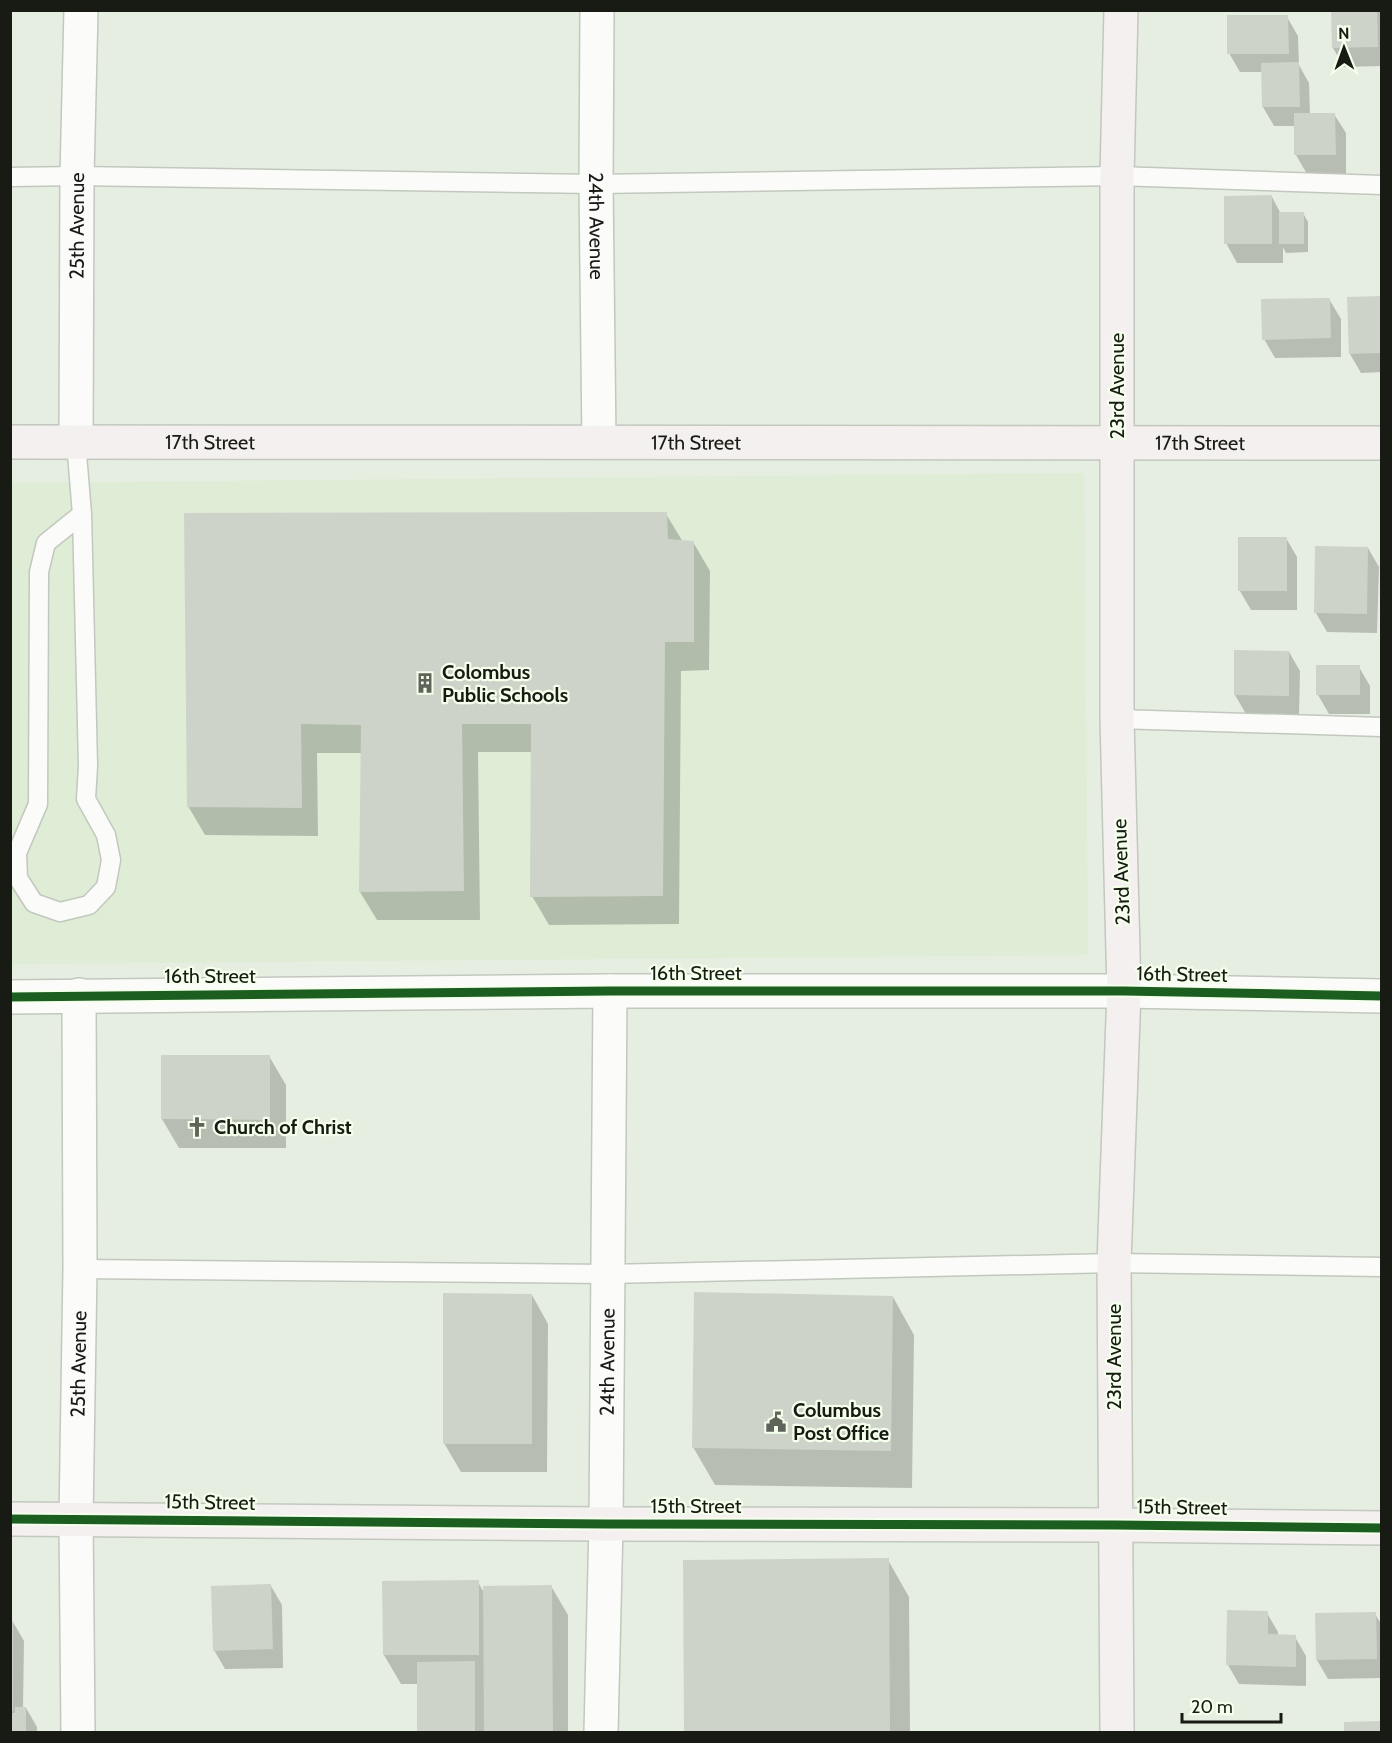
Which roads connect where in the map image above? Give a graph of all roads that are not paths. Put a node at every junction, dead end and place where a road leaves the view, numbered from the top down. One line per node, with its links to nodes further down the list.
1 (81, 10): 4 (street, 25th Avenue)
2 (597, 10): 7 (street, 24th Avenue)
3 (1121, 10): 5 (main road, 23rd Avenue)
4 (77, 176): 6 (lane); 7 (lane); 10 (street, 25th Avenue)
5 (1117, 176): 7 (lane); 8 (lane); 13 (main road, 23rd Avenue)
6 (10, 177)
7 (596, 184): 11 (street, 24th Avenue)
8 (1382, 185)
9 (10, 442): 10 (main road, 17th Street)
10 (76, 442): 11 (main road, 17th Street); 14 (lane)
11 (599, 442): 13 (main road, 17th Street)
12 (1382, 443): 13 (main road, 17th Street)
13 (1116, 444): 15 (main road, 23rd Avenue)
14 (82, 514): 14 (lane)
15 (1117, 719): 16 (lane); 18 (main road, 23rd Avenue)
16 (1382, 727)
17 (610, 991): 18 (street, 16th Street); 19 (street, 16th Street); 25 (street, 24th Avenue)
18 (1124, 991): 20 (street, 16th Street); 22 (main road, 23rd Avenue)
19 (79, 995): 21 (street, 16th Street); 24 (street, 25th Avenue)
20 (1382, 996)
21 (10, 997)
22 (1114, 1263): 23 (lane); 25 (lane); 29 (main road, 23rd Avenue)
23 (1382, 1267)
24 (80, 1269): 25 (lane); 27 (street, 25th Avenue)
25 (608, 1274): 28 (street, 24th Avenue)
26 (10, 1519): 27 (main road, 15th Street)
27 (76, 1519): 28 (main road, 15th Street); 31 (street, 25th Avenue)
28 (606, 1524): 29 (main road, 15th Street); 32 (street, 24th Avenue)
29 (1116, 1525): 30 (main road, 15th Street); 33 (main road, 23rd Avenue)
30 (1382, 1528)
31 (78, 1732)
32 (602, 1732)
33 (1117, 1732)

